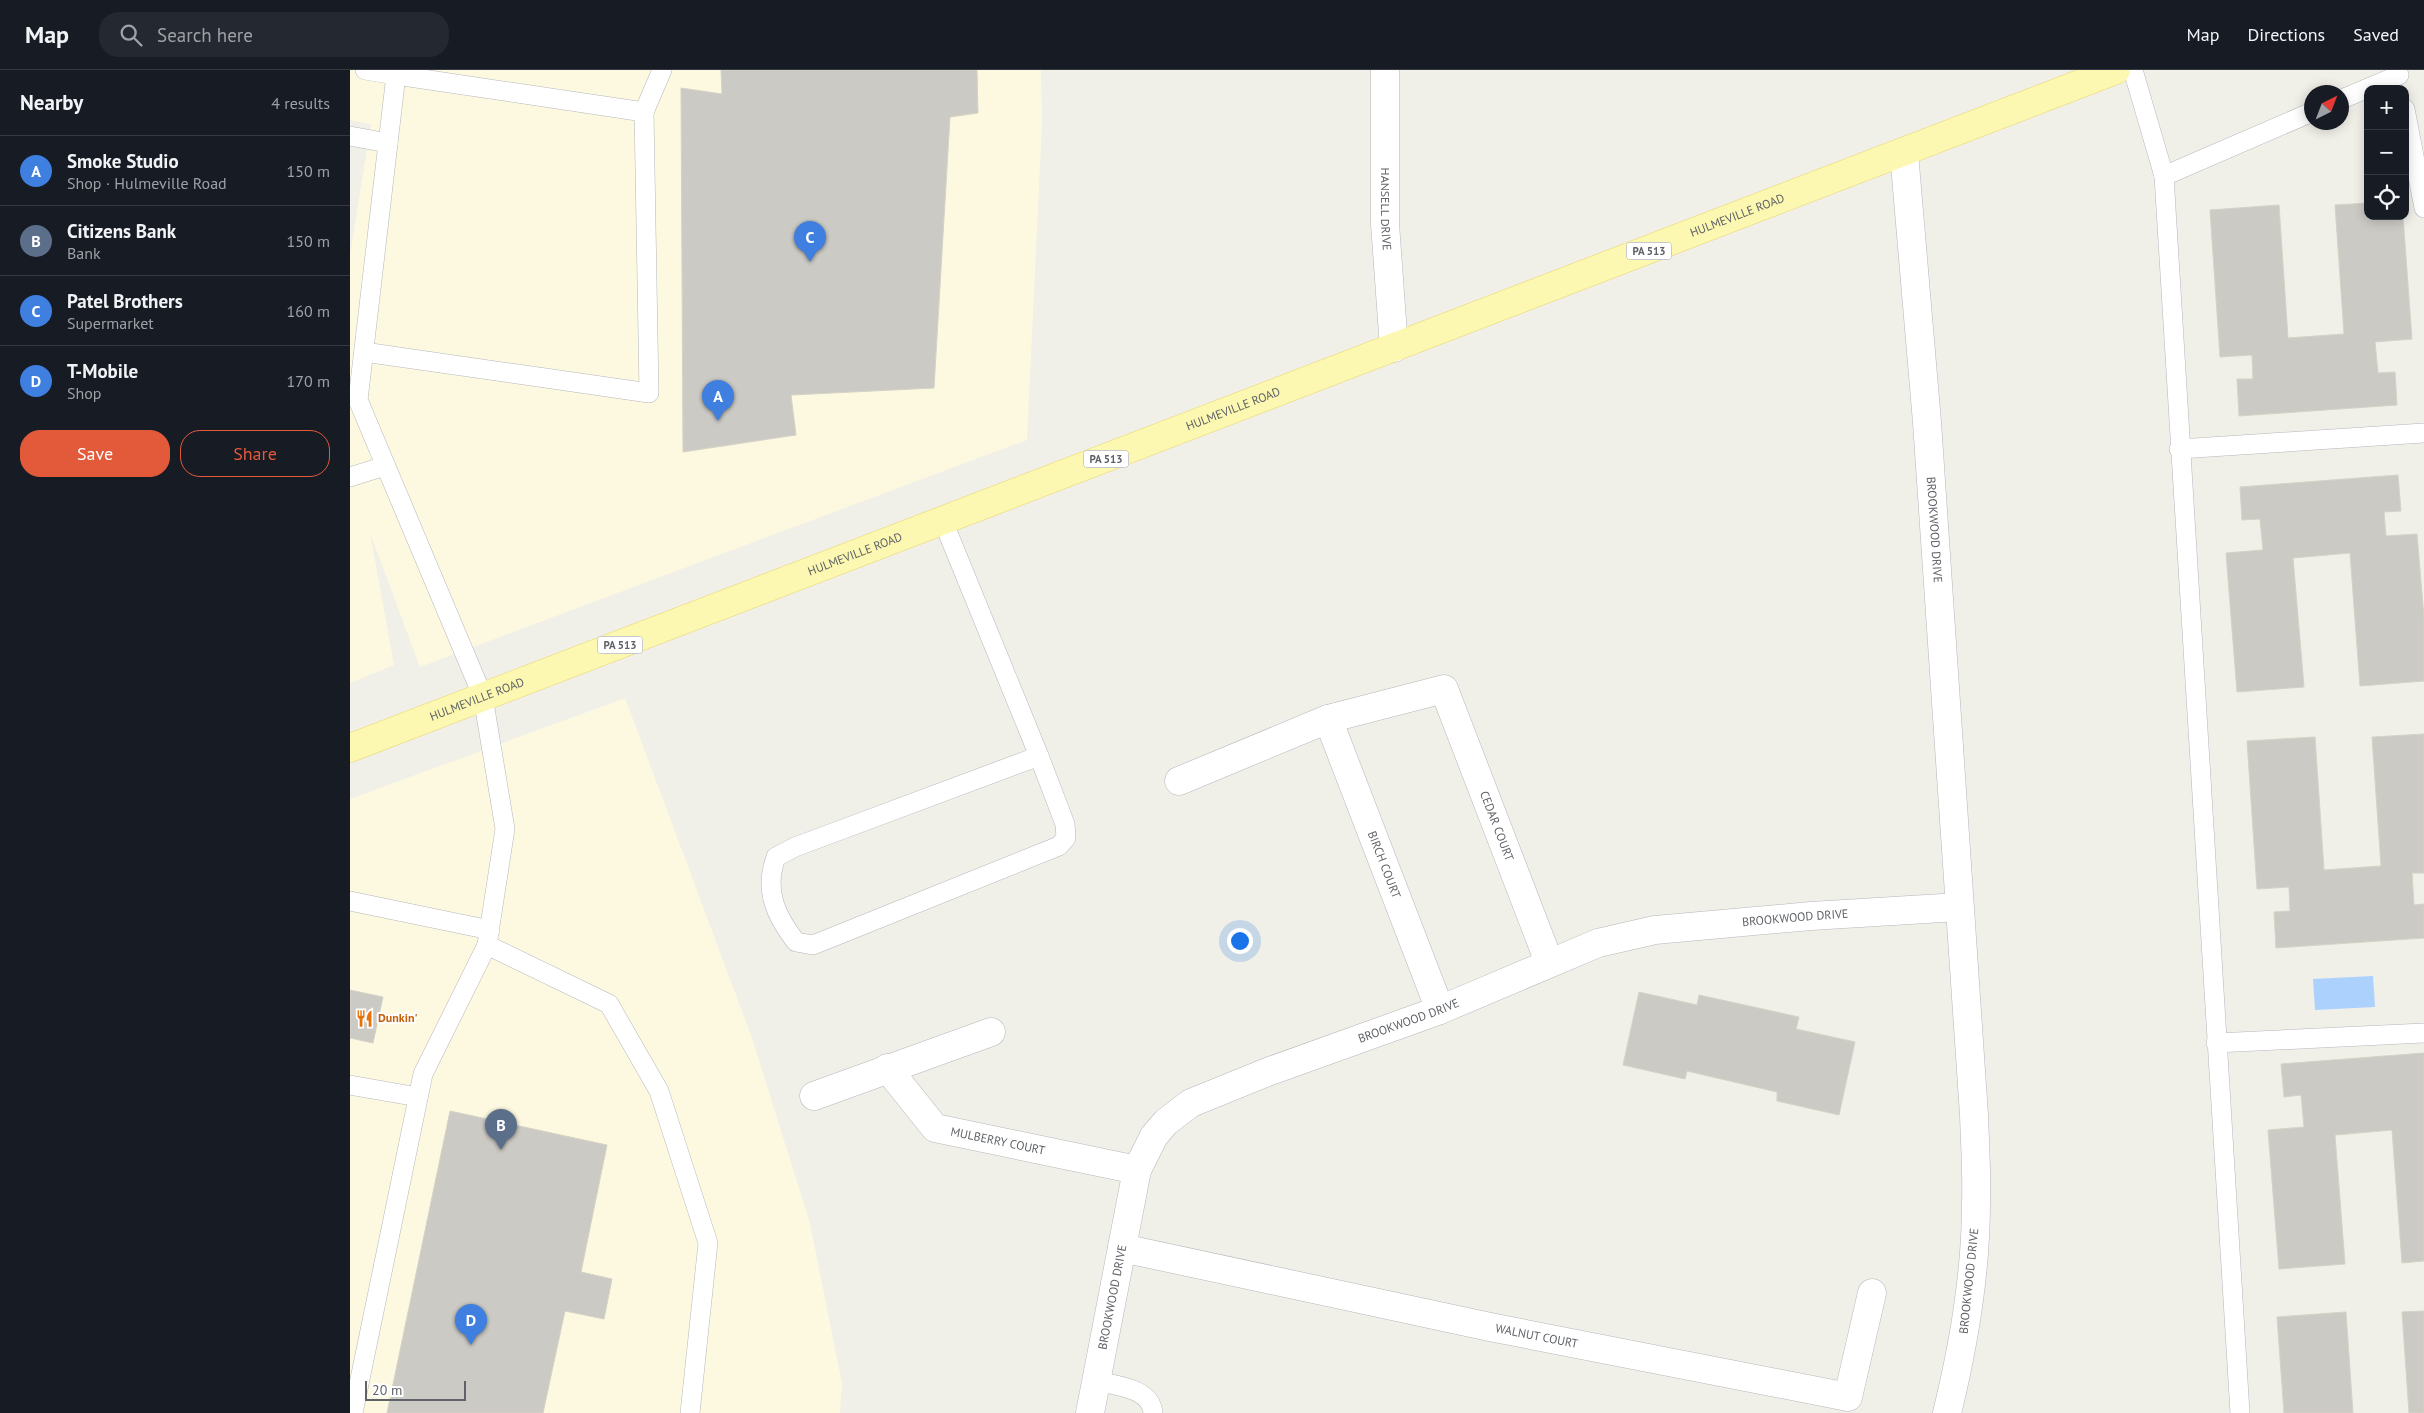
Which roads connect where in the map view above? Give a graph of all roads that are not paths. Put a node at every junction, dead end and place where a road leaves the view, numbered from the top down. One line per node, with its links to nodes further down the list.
1 (365, 70): 6 (lane)
2 (662, 70): 9 (lane)
3 (1385, 70): 18 (street, HANSELL DRIVE)
4 (2116, 70): 14 (main road, HULMEVILLE ROAD / PA 513)
5 (2133, 70): 15 (lane)
6 (397, 73): 9 (lane); 13 (lane)
7 (2399, 78): 8 (lane)
8 (2349, 97)
9 (644, 112): 19 (lane)
10 (2304, 115): 15 (lane)
11 (2409, 130): 16 (lane)
12 (350, 136): 13 (lane)
13 (388, 143): 17 (lane)
14 (1904, 153): 18 (main road, HULMEVILLE ROAD / PA 513); 31 (street, BROOKWOOD DRIVE)
15 (2164, 176): 21 (lane)
16 (2424, 208)
17 (359, 318): 19 (lane)
18 (1394, 348): 24 (main road, HULMEVILLE ROAD / PA 513)
19 (364, 352): 22 (lane)
20 (2424, 434): 21 (lane)
21 (2180, 449): 37 (lane)
22 (385, 466): 23 (lane); 25 (lane)
23 (350, 477)
24 (944, 521): 25 (main road, HULMEVILLE ROAD / PA 513); 28 (lane)
25 (483, 697): 27 (main road, HULMEVILLE ROAD / PA 513); 32 (lane)
26 (1328, 719): 29 (street); 33 (street, CEDAR COURT); 34 (street, BIRCH COURT)
27 (350, 748)
28 (1039, 756): 28 (lane)
29 (1179, 781)
30 (350, 900): 32 (lane)
31 (1959, 907): 33 (street, BROOKWOOD DRIVE); 50 (street, BROOKWOOD DRIVE)
32 (488, 938): 41 (lane); 47 (lane)
33 (1549, 962): 34 (street, BROOKWOOD DRIVE)
34 (1440, 1010): 42 (street, BROOKWOOD DRIVE)
35 (991, 1032): 38 (street)
36 (2424, 1033): 37 (lane)
37 (2216, 1043): 51 (lane)
38 (887, 1068): 40 (street); 42 (street, MULBERRY COURT)
39 (350, 1085): 41 (lane)
40 (814, 1096)
41 (418, 1097): 46 (lane)
42 (1137, 1170): 43 (street, BROOKWOOD DRIVE)
43 (1122, 1248): 44 (street, WALNUT COURT); 45 (street, BROOKWOOD DRIVE)
44 (1872, 1293)
45 (1097, 1381): 48 (street, BROOKWOOD DRIVE); 49 (lane)
46 (353, 1413)
47 (690, 1413)
48 (1090, 1413)
49 (1153, 1413)
50 (1947, 1413)
51 (2240, 1413)

